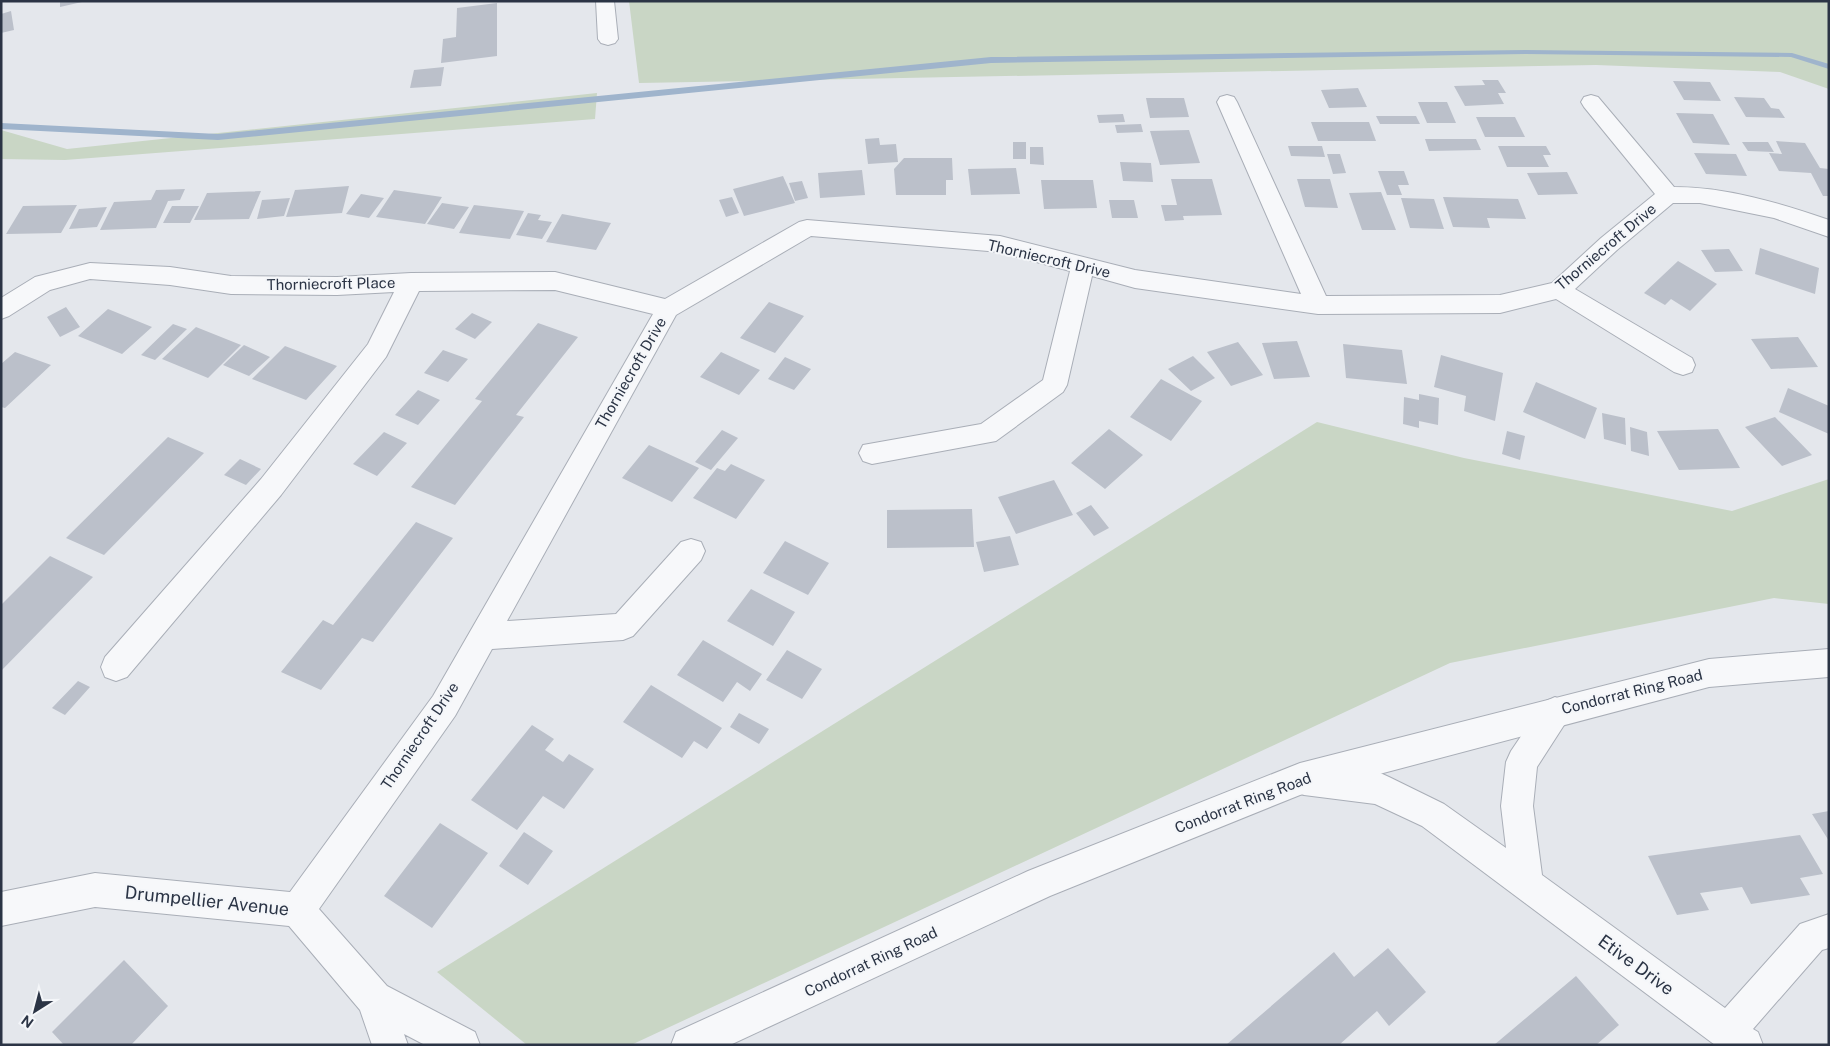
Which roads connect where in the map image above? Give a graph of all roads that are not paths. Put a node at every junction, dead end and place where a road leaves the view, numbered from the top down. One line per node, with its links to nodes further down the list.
1 (605, 1): 2 (street)
2 (608, 39)
3 (1227, 102): 10 (street)
4 (1592, 102): 5 (street)
5 (1668, 195): 6 (street, Thorniecroft Drive); 9 (street, Thorniecroft Drive)
6 (1829, 229)
7 (1083, 266): 10 (street, Thorniecroft Drive); 11 (street, Thorniecroft Drive); 14 (street)
8 (411, 282): 11 (street, Thorniecroft Place); 12 (street, Thorniecroft Place); 18 (street)
9 (1559, 290): 10 (street, Thorniecroft Drive); 13 (street)
10 (1318, 305)
11 (668, 309): 16 (street, Thorniecroft Drive)
12 (1, 310)
13 (1683, 365)
14 (872, 453)
15 (691, 550): 16 (street)
16 (483, 636): 23 (street, Thorniecroft Drive)
17 (1829, 663): 19 (street, Condorrat Ring Road)
18 (116, 666)
19 (1555, 712): 20 (street, Condorrat Ring Road); 21 (street)
20 (1300, 779): 21 (street, Etive Drive); 29 (street, Condorrat Ring Road)
21 (1527, 886): 26 (street, Etive Drive)
22 (1, 909): 23 (street, Drumpellier Avenue)
23 (298, 910): 25 (street, Drumpellier Avenue)
24 (1829, 931): 26 (street)
25 (374, 999): 27 (street, Drumpellier Avenue); 28 (street, Drumpellier Avenue)
26 (1737, 1038)
27 (390, 1045)
28 (462, 1045)
29 (689, 1045)

